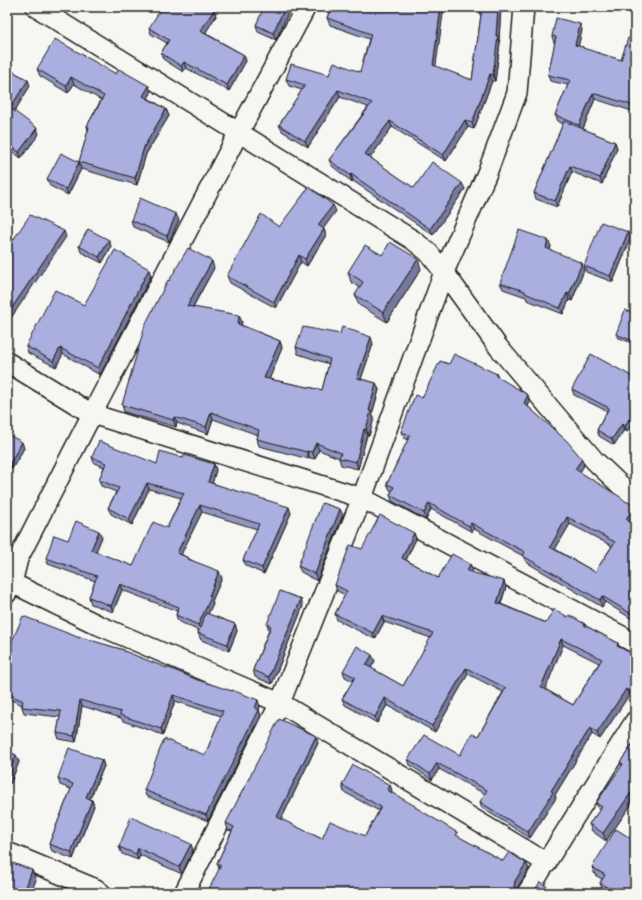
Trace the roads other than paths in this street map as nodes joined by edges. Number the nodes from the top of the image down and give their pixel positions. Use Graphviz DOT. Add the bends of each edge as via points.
graph roads {
  1 [pos="36,7"];
  2 [pos="306,7"];
  3 [pos="524,7"];
  4 [pos="239,132"];
  5 [pos="444,272"];
  6 [pos="7,362"];
  7 [pos="92,414"];
  8 [pos="362,498"];
  9 [pos="635,499"];
  10 [pos="10,584"];
  11 [pos="635,643"];
  12 [pos="280,703"];
  13 [pos="635,721"];
  14 [pos="7,852"];
  15 [pos="547,862"];
  16 [pos="101,893"];
  17 [pos="184,893"];
  18 [pos="527,893"];
  1 -- 4 [label="street"];
  2 -- 4 [label="street"];
  3 -- 5 [label="street" via="517,93 487,173"];
  4 -- 5 [label="street" via="413,240 428,252"];
  4 -- 7 [label="street"];
  5 -- 8 [label="street"];
  5 -- 9 [label="street" via="524,378 595,461"];
  6 -- 7 [label="street"];
  7 -- 8 [label="street"];
  7 -- 10 [label="street" via="18,559"];
  8 -- 11 [label="street"];
  8 -- 12 [label="street"];
  10 -- 12 [label="street" via="98,625"];
  12 -- 15 [label="street"];
  12 -- 17 [label="street"];
  13 -- 15 [label="street"];
  14 -- 16 [label="street"];
  15 -- 18 [label="street"];
}
